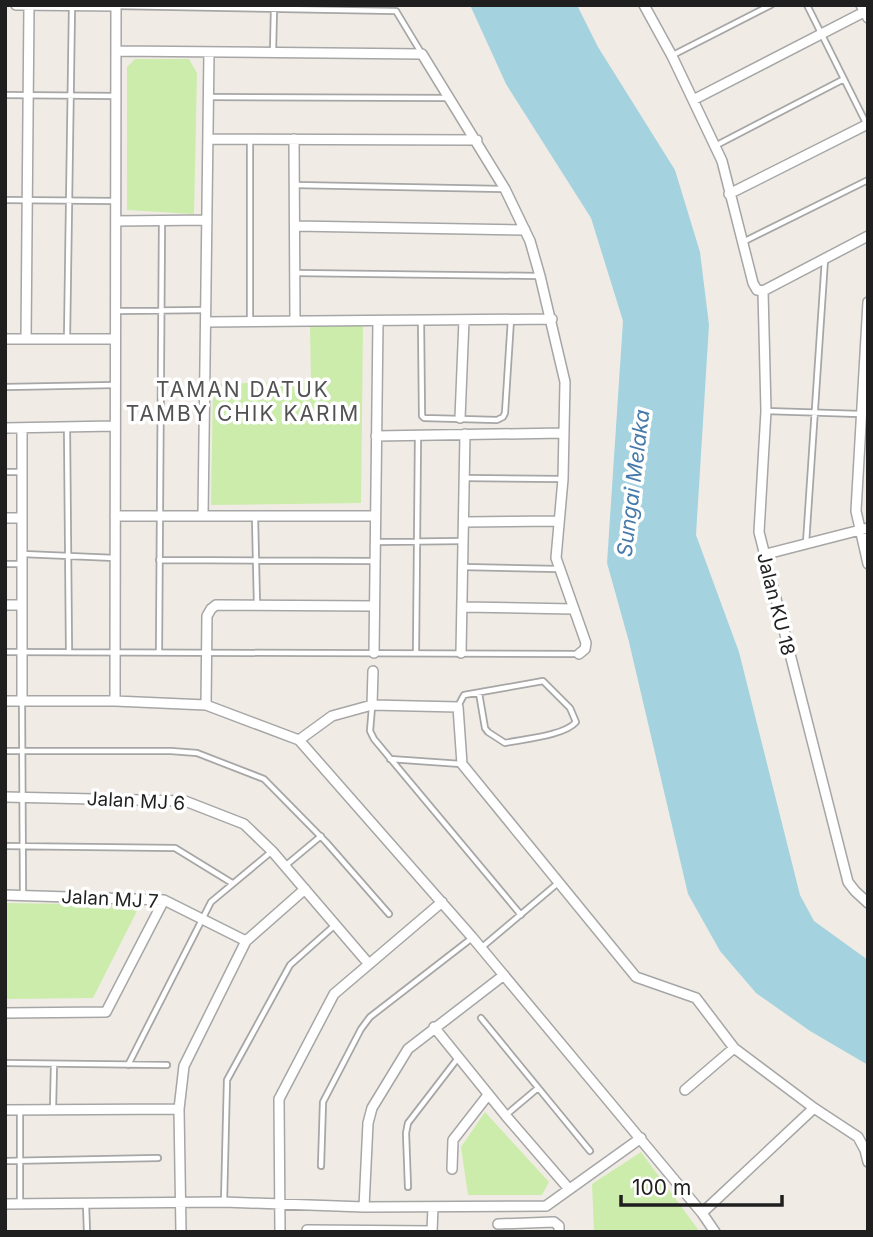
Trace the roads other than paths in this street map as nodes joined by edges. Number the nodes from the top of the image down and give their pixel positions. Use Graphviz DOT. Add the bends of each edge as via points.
graph roads {
  1 [pos="16,5"];
  2 [pos="29,5"];
  3 [pos="116,5"];
  4 [pos="771,5"];
  5 [pos="807,5"];
  6 [pos="72,6"];
  7 [pos="647,6"];
  8 [pos="274,8"];
  9 [pos="864,12"];
  10 [pos="821,34"];
  11 [pos="116,51"];
  12 [pos="209,52"];
  13 [pos="273,53"];
  14 [pos="422,54"];
  15 [pos="672,56"];
  16 [pos="844,79"];
  17 [pos="5,95"];
  18 [pos="28,95"];
  19 [pos="72,96"];
  20 [pos="116,96"];
  21 [pos="208,97"];
  22 [pos="450,98"];
  23 [pos="693,100"];
  24 [pos="868,125"];
  25 [pos="208,139"];
  26 [pos="250,139"];
  27 [pos="294,139"];
  28 [pos="477,140"];
  29 [pos="715,146"];
  30 [pos="868,180"];
  31 [pos="294,185"];
  32 [pos="505,190"];
  33 [pos="729,194"];
  34 [pos="5,200"];
  35 [pos="27,200"];
  36 [pos="69,200"];
  37 [pos="116,201"];
  38 [pos="162,220"];
  39 [pos="207,220"];
  40 [pos="116,221"];
  41 [pos="295,226"];
  42 [pos="525,230"];
  43 [pos="868,236"];
  44 [pos="743,242"];
  45 [pos="825,258"];
  46 [pos="295,273"];
  47 [pos="540,276"];
  48 [pos="763,291"];
  49 [pos="868,302"];
  50 [pos="161,310"];
  51 [pos="206,310"];
  52 [pos="116,311"];
  53 [pos="511,319"];
  54 [pos="552,319"];
  55 [pos="421,320"];
  56 [pos="464,320"];
  57 [pos="295,321"];
  58 [pos="378,321"];
  59 [pos="205,322"];
  60 [pos="250,322"];
  61 [pos="26,339"];
  62 [pos="68,339"];
  63 [pos="5,340"];
  64 [pos="115,340"];
  65 [pos="115,385"];
  66 [pos="5,387"];
  67 [pos="766,411"];
  68 [pos="813,413"];
  69 [pos="860,414"];
  70 [pos="460,418"];
  71 [pos="116,426"];
  72 [pos="67,427"];
  73 [pos="5,428"];
  74 [pos="23,428"];
  75 [pos="563,433"];
  76 [pos="465,434"];
  77 [pos="418,435"];
  78 [pos="376,436"];
  79 [pos="5,472"];
  80 [pos="22,472"];
  81 [pos="464,478"];
  82 [pos="563,479"];
  83 [pos="116,516"];
  84 [pos="159,516"];
  85 [pos="203,516"];
  86 [pos="255,516"];
  87 [pos="375,516"];
  88 [pos="5,517"];
  89 [pos="22,517"];
  90 [pos="558,521"];
  91 [pos="464,522"];
  92 [pos="864,529"];
  93 [pos="463,541"];
  94 [pos="375,542"];
  95 [pos="415,542"];
  96 [pos="806,543"];
  97 [pos="66,555"];
  98 [pos="763,555"];
  99 [pos="115,558"];
  100 [pos="22,559"];
  101 [pos="159,560"];
  102 [pos="256,561"];
  103 [pos="375,561"];
  104 [pos="5,564"];
  105 [pos="868,564"];
  106 [pos="462,567"];
  107 [pos="558,569"];
  108 [pos="5,605"];
  109 [pos="22,605"];
  110 [pos="257,605"];
  111 [pos="374,606"];
  112 [pos="462,607"];
  113 [pos="573,609"];
  114 [pos="22,651"];
  115 [pos="69,651"];
  116 [pos="115,651"];
  117 [pos="159,651"];
  118 [pos="207,651"];
  119 [pos="5,652"];
  120 [pos="374,653"];
  121 [pos="416,653"];
  122 [pos="461,653"];
  123 [pos="579,654"];
  124 [pos="373,671"];
  125 [pos="479,693"];
  126 [pos="5,701"];
  127 [pos="22,701"];
  128 [pos="115,701"];
  129 [pos="206,705"];
  130 [pos="372,705"];
  131 [pos="458,707"];
  132 [pos="299,740"];
  133 [pos="5,751"];
  134 [pos="23,751"];
  135 [pos="390,759"];
  136 [pos="462,764"];
  137 [pos="24,796"];
  138 [pos="5,797"];
  139 [pos="321,836"];
  140 [pos="5,845"];
  141 [pos="24,846"];
  142 [pos="272,851"];
  143 [pos="285,866"];
  144 [pos="558,883"];
  145 [pos="232,884"];
  146 [pos="305,889"];
  147 [pos="5,895"];
  148 [pos="23,896"];
  149 [pos="164,900"];
  150 [pos="442,902"];
  151 [pos="868,903"];
  152 [pos="389,915"];
  153 [pos="521,915"];
  154 [pos="202,919"];
  155 [pos="335,925"];
  156 [pos="472,937"];
  157 [pos="246,941"];
  158 [pos="481,948"];
  159 [pos="368,963"];
  160 [pos="504,975"];
  161 [pos="5,1013"];
  162 [pos="481,1018"];
  163 [pos="435,1027"];
  164 [pos="734,1048"];
  165 [pos="458,1058"];
  166 [pos="5,1063"];
  167 [pos="54,1064"];
  168 [pos="128,1065"];
  169 [pos="167,1065"];
  170 [pos="538,1088"];
  171 [pos="685,1090"];
  172 [pos="488,1095"];
  173 [pos="814,1108"];
  174 [pos="179,1109"];
  175 [pos="5,1110"];
  176 [pos="20,1110"];
  177 [pos="53,1110"];
  178 [pos="506,1116"];
  179 [pos="641,1138"];
  180 [pos="590,1151"];
  181 [pos="158,1158"];
  182 [pos="5,1161"];
  183 [pos="20,1161"];
  184 [pos="868,1162"];
  185 [pos="321,1166"];
  186 [pos="452,1169"];
  187 [pos="408,1187"];
  188 [pos="569,1189"];
  189 [pos="181,1202"];
  190 [pos="224,1202"];
  191 [pos="280,1202"];
  192 [pos="86,1204"];
  193 [pos="5,1205"];
  194 [pos="20,1205"];
  195 [pos="364,1206"];
  196 [pos="433,1207"];
  197 [pos="497,1208"];
  198 [pos="702,1213"];
  199 [pos="498,1228"];
  200 [pos="559,1229"];
  201 [pos="307,1230"];
  202 [pos="87,1232"];
  203 [pos="181,1232"];
  204 [pos="280,1232"];
  205 [pos="432,1232"];
  206 [pos="715,1232"];
  1 -- 2 [label="street"];
  2 -- 6 [label="street"];
  2 -- 18 [label="street"];
  3 -- 6 [label="street"];
  3 -- 8 [label="lane"];
  3 -- 11 [label="street"];
  4 -- 15 [label="lane"];
  5 -- 10 [label="lane"];
  6 -- 19 [label="lane"];
  7 -- 15 [label="street"];
  8 -- 13 [label="lane"];
  8 -- 14 [label="lane" via="396,10"];
  9 -- 10 [label="street"];
  10 -- 16 [label="lane"];
  10 -- 23 [label="street"];
  11 -- 12 [label="street"];
  11 -- 20 [label="street"];
  12 -- 13 [label="street"];
  12 -- 21 [label="street"];
  13 -- 14 [label="street"];
  14 -- 22 [label="street"];
  15 -- 23 [label="street"];
  16 -- 24 [label="lane"];
  16 -- 29 [label="lane"];
  17 -- 18 [label="lane"];
  18 -- 19 [label="lane"];
  18 -- 35 [label="street"];
  19 -- 20 [label="lane"];
  19 -- 36 [label="lane"];
  20 -- 37 [label="street"];
  21 -- 22 [label="lane"];
  21 -- 25 [label="street"];
  22 -- 28 [label="street"];
  23 -- 29 [label="street"];
  24 -- 33 [label="street"];
  25 -- 26 [label="street"];
  25 -- 39 [label="street"];
  26 -- 27 [label="street"];
  26 -- 60 [label="lane"];
  27 -- 28 [label="street"];
  27 -- 31 [label="street"];
  28 -- 32 [label="street"];
  29 -- 33 [label="street"];
  30 -- 44 [label="lane"];
  31 -- 32 [label="lane"];
  31 -- 41 [label="street"];
  32 -- 42 [label="street"];
  33 -- 44 [label="street"];
  34 -- 35 [label="lane"];
  35 -- 36 [label="lane"];
  35 -- 61 [label="street"];
  36 -- 37 [label="lane"];
  36 -- 62 [label="lane"];
  37 -- 40 [label="street"];
  38 -- 39 [label="street"];
  38 -- 40 [label="street"];
  38 -- 50 [label="lane"];
  39 -- 51 [label="street"];
  40 -- 52 [label="street"];
  41 -- 42 [label="street"];
  41 -- 46 [label="street"];
  42 -- 47 [label="street"];
  43 -- 45 [label="street"];
  44 -- 48 [label="street" via="753,282"];
  45 -- 48 [label="street"];
  45 -- 68 [label="lane"];
  46 -- 47 [label="lane"];
  46 -- 57 [label="street"];
  47 -- 54 [label="street"];
  48 -- 67 [label="street, Jalan KU 18"];
  49 -- 69 [label="street"];
  50 -- 51 [label="lane"];
  50 -- 52 [label="lane"];
  50 -- 84 [label="lane"];
  51 -- 59 [label="street"];
  52 -- 64 [label="street"];
  53 -- 54 [label="street"];
  53 -- 56 [label="street"];
  53 -- 70 [label="lane" via="503,418"];
  54 -- 75 [label="street" via="565,382"];
  55 -- 56 [label="street"];
  55 -- 58 [label="street"];
  55 -- 70 [label="lane" via="420,413 424,418"];
  56 -- 70 [label="street"];
  57 -- 58 [label="street"];
  57 -- 60 [label="street"];
  58 -- 78 [label="street"];
  59 -- 60 [label="street"];
  59 -- 85 [label="street"];
  61 -- 62 [label="street"];
  61 -- 63 [label="street"];
  62 -- 64 [label="street"];
  64 -- 65 [label="street"];
  65 -- 66 [label="lane"];
  65 -- 71 [label="street"];
  67 -- 68 [label="lane"];
  67 -- 98 [label="street, Jalan KU 18" via="758,533"];
  68 -- 69 [label="lane"];
  68 -- 96 [label="lane"];
  69 -- 92 [label="street" via="856,511"];
  71 -- 72 [label="street"];
  71 -- 83 [label="street"];
  72 -- 74 [label="street"];
  72 -- 97 [label="lane"];
  73 -- 74 [label="street"];
  74 -- 80 [label="street"];
  75 -- 76 [label="street"];
  75 -- 82 [label="street"];
  76 -- 77 [label="street"];
  76 -- 81 [label="street"];
  77 -- 78 [label="street"];
  77 -- 95 [label="lane"];
  78 -- 87 [label="street"];
  79 -- 80 [label="lane"];
  80 -- 89 [label="street"];
  81 -- 82 [label="lane"];
  81 -- 91 [label="street"];
  82 -- 90 [label="street"];
  83 -- 84 [label="street"];
  83 -- 99 [label="street"];
  84 -- 85 [label="street"];
  84 -- 101 [label="lane"];
  85 -- 86 [label="street"];
  86 -- 87 [label="street"];
  86 -- 102 [label="lane"];
  87 -- 94 [label="street"];
  88 -- 89 [label="street"];
  89 -- 100 [label="street"];
  90 -- 91 [label="street"];
  90 -- 107 [label="street"];
  91 -- 93 [label="street"];
  92 -- 96 [label="street"];
  92 -- 105 [label="street"];
  93 -- 95 [label="lane"];
  93 -- 106 [label="street"];
  94 -- 95 [label="lane"];
  94 -- 103 [label="street"];
  95 -- 121 [label="lane"];
  96 -- 98 [label="street"];
  97 -- 99 [label="lane"];
  97 -- 100 [label="lane"];
  97 -- 115 [label="lane"];
  98 -- 151 [label="street, Jalan KU 18" via="849,882"];
  99 -- 116 [label="street"];
  100 -- 104 [label="lane"];
  100 -- 109 [label="street"];
  101 -- 102 [label="lane"];
  101 -- 117 [label="lane"];
  102 -- 103 [label="lane"];
  102 -- 110 [label="lane"];
  103 -- 111 [label="street"];
  106 -- 107 [label="lane"];
  106 -- 112 [label="street"];
  107 -- 113 [label="street"];
  108 -- 109 [label="street"];
  109 -- 114 [label="street"];
  110 -- 111 [label="street"];
  110 -- 118 [label="street" via="211,608"];
  111 -- 120 [label="street"];
  112 -- 113 [label="street"];
  112 -- 122 [label="street"];
  113 -- 123 [label="street" via="586,643"];
  114 -- 115 [label="lane"];
  114 -- 119 [label="lane"];
  114 -- 127 [label="street"];
  115 -- 116 [label="lane"];
  116 -- 117 [label="lane"];
  116 -- 128 [label="street"];
  117 -- 118 [label="lane"];
  118 -- 120 [label="lane"];
  118 -- 129 [label="street"];
  120 -- 121 [label="lane"];
  121 -- 122 [label="lane"];
  122 -- 123 [label="lane"];
  124 -- 130 [label="street"];
  125 -- 125 [label="lane" via="542,681 570,708 576,722 561,731 505,743 485,728"];
  125 -- 131 [label="lane" via="464,695"];
  126 -- 127 [label="street"];
  127 -- 128 [label="street"];
  127 -- 134 [label="lane"];
  128 -- 129 [label="street"];
  129 -- 132 [label="street"];
  130 -- 131 [label="street"];
  130 -- 132 [label="street" via="332,716"];
  130 -- 135 [label="lane" via="370,731"];
  131 -- 136 [label="street"];
  132 -- 150 [label="street"];
  133 -- 134 [label="lane"];
  134 -- 137 [label="lane"];
  134 -- 139 [label="lane" via="198,753 264,779"];
  135 -- 136 [label="lane"];
  135 -- 153 [label="lane"];
  136 -- 144 [label="street"];
  137 -- 138 [label="street, Jalan MJ 6"];
  137 -- 141 [label="lane"];
  137 -- 142 [label="street, Jalan MJ 6" via="185,801 244,824"];
  139 -- 143 [label="lane"];
  139 -- 152 [label="lane"];
  140 -- 141 [label="lane"];
  141 -- 145 [label="lane" via="175,848"];
  141 -- 148 [label="lane"];
  142 -- 143 [label="street, Jalan MJ 6"];
  142 -- 145 [label="lane"];
  143 -- 146 [label="street, Jalan MJ 6"];
  144 -- 153 [label="lane"];
  144 -- 164 [label="street" via="636,977 696,998"];
  145 -- 154 [label="lane" via="211,902"];
  146 -- 155 [label="street, Jalan MJ 6"];
  146 -- 157 [label="street"];
  147 -- 148 [label="street, Jalan MJ 7"];
  148 -- 149 [label="street, Jalan MJ 7"];
  149 -- 154 [label="street, Jalan MJ 7"];
  149 -- 161 [label="street" via="106,1012"];
  150 -- 156 [label="street"];
  150 -- 159 [label="street"];
  153 -- 158 [label="lane"];
  154 -- 157 [label="street, Jalan MJ 7"];
  154 -- 168 [label="lane"];
  155 -- 159 [label="street, Jalan MJ 6"];
  155 -- 190 [label="lane" via="290,965 227,1080"];
  156 -- 158 [label="street"];
  156 -- 185 [label="lane" via="365,1023 323,1102"];
  157 -- 174 [label="street" via="184,1066"];
  158 -- 160 [label="street"];
  159 -- 191 [label="street" via="334,994 279,1100"];
  160 -- 163 [label="street"];
  160 -- 179 [label="street"];
  162 -- 170 [label="lane"];
  163 -- 165 [label="street"];
  163 -- 195 [label="street" via="408,1049 372,1108"];
  164 -- 171 [label="street"];
  164 -- 173 [label="street"];
  165 -- 172 [label="street"];
  165 -- 187 [label="lane" via="408,1123"];
  166 -- 167 [label="lane"];
  167 -- 168 [label="lane"];
  167 -- 177 [label="lane"];
  168 -- 169 [label="lane"];
  170 -- 178 [label="lane"];
  170 -- 180 [label="lane"];
  172 -- 178 [label="street"];
  172 -- 186 [label="street" via="453,1140"];
  173 -- 184 [label="street" via="858,1137"];
  173 -- 198 [label="street"];
  174 -- 177 [label="street"];
  174 -- 189 [label="street"];
  175 -- 176 [label="street"];
  176 -- 177 [label="street"];
  176 -- 183 [label="lane"];
  178 -- 188 [label="street"];
  179 -- 188 [label="street"];
  179 -- 198 [label="street"];
  181 -- 183 [label="lane"];
  182 -- 183 [label="lane"];
  183 -- 194 [label="lane"];
  188 -- 197 [label="street" via="546,1206"];
  189 -- 190 [label="street"];
  189 -- 192 [label="street"];
  189 -- 203 [label="street"];
  190 -- 191 [label="street"];
  191 -- 195 [label="street"];
  191 -- 204 [label="street"];
  192 -- 194 [label="street"];
  192 -- 202 [label="lane"];
  193 -- 194 [label="street"];
  195 -- 196 [label="street"];
  196 -- 197 [label="street"];
  196 -- 205 [label="street"];
  197 -- 199 [label="street"];
  198 -- 206 [label="street"];
  199 -- 200 [label="street" via="554,1222"];
  201 -- 205 [label="street"];
}
